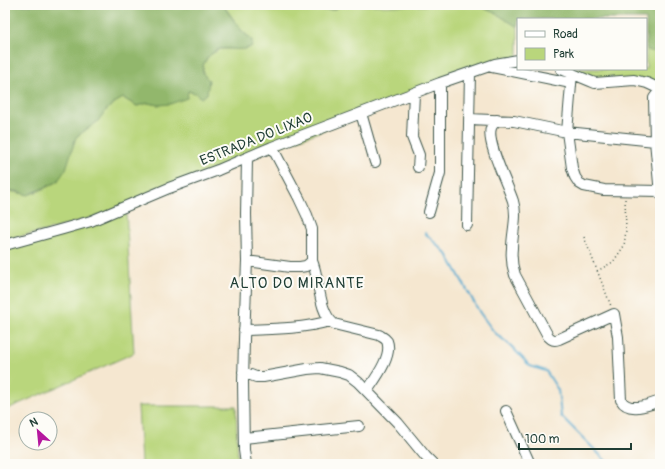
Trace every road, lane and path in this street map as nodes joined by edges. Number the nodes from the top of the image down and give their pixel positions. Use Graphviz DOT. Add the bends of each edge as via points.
graph roads {
  1 [pos="517,60"];
  2 [pos="488,66"];
  3 [pos="562,70"];
  4 [pos="470,73"];
  5 [pos="571,78"];
  6 [pos="440,83"];
  7 [pos="660,90"];
  8 [pos="414,93"];
  9 [pos="361,113"];
  10 [pos="470,119"];
  11 [pos="497,120"];
  12 [pos="567,132"];
  13 [pos="655,140"];
  14 [pos="272,147"];
  15 [pos="247,158"];
  16 [pos="376,162"];
  17 [pos="418,167"];
  18 [pos="624,191"];
  19 [pos="660,191"];
  20 [pos="660,194"];
  21 [pos="429,212"];
  22 [pos="467,225"];
  23 [pos="584,237"];
  24 [pos="5,245"];
  25 [pos="312,261"];
  26 [pos="247,262"];
  27 [pos="597,271"];
  28 [pos="614,314"];
  29 [pos="330,321"];
  30 [pos="244,330"];
  31 [pos="243,372"];
  32 [pos="367,391"];
  33 [pos="660,401"];
  34 [pos="506,411"];
  35 [pos="359,426"];
  36 [pos="244,438"];
  37 [pos="246,464"];
  38 [pos="433,464"];
  39 [pos="530,464"];
  1 -- 2 [label="street, ESTRADA DO LIXAO"];
  2 -- 4 [label="street, ESTRADA DO LIXAO"];
  2 -- 5 [label="street"];
  3 -- 5 [label="street"];
  4 -- 6 [label="street, ESTRADA DO LIXAO"];
  4 -- 10 [label="street"];
  5 -- 7 [label="street" via="596,83 634,80"];
  5 -- 12 [label="street"];
  6 -- 8 [label="street, ESTRADA DO LIXAO"];
  6 -- 21 [label="street" via="440,173"];
  7 -- 13 [label="street" via="654,98"];
  8 -- 9 [label="street, ESTRADA DO LIXAO"];
  8 -- 17 [label="street" via="412,137 419,155"];
  9 -- 14 [label="street, ESTRADA DO LIXAO"];
  9 -- 16 [label="street"];
  10 -- 11 [label="street"];
  10 -- 22 [label="street"];
  11 -- 12 [label="street"];
  11 -- 28 [label="street" via="493,124 490,136 515,208 513,268 548,336 552,340 559,339"];
  12 -- 13 [label="street"];
  12 -- 18 [label="street" via="572,168 579,183 591,188"];
  13 -- 19 [label="street"];
  14 -- 15 [label="street, ESTRADA DO LIXAO"];
  14 -- 25 [label="street" via="312,229"];
  15 -- 24 [label="street, ESTRADA DO LIXAO" via="91,221"];
  15 -- 26 [label="street"];
  18 -- 19 [label="street"];
  18 -- 27 [label="path" via="624,246 613,262"];
  19 -- 20 [label="street"];
  23 -- 27 [label="path"];
  25 -- 26 [label="street" via="300,268"];
  25 -- 29 [label="street" via="324,311"];
  26 -- 30 [label="street"];
  27 -- 28 [label="path"];
  28 -- 33 [label="street" via="618,337 621,400 630,407"];
  29 -- 30 [label="street" via="298,327"];
  29 -- 32 [label="street" via="379,335 387,341 388,351 384,363"];
  30 -- 31 [label="street"];
  31 -- 32 [label="street" via="263,377 320,368 349,375"];
  31 -- 36 [label="street"];
  32 -- 38 [label="street"];
  34 -- 39 [label="street"];
  35 -- 36 [label="street"];
  36 -- 37 [label="street"];
}
